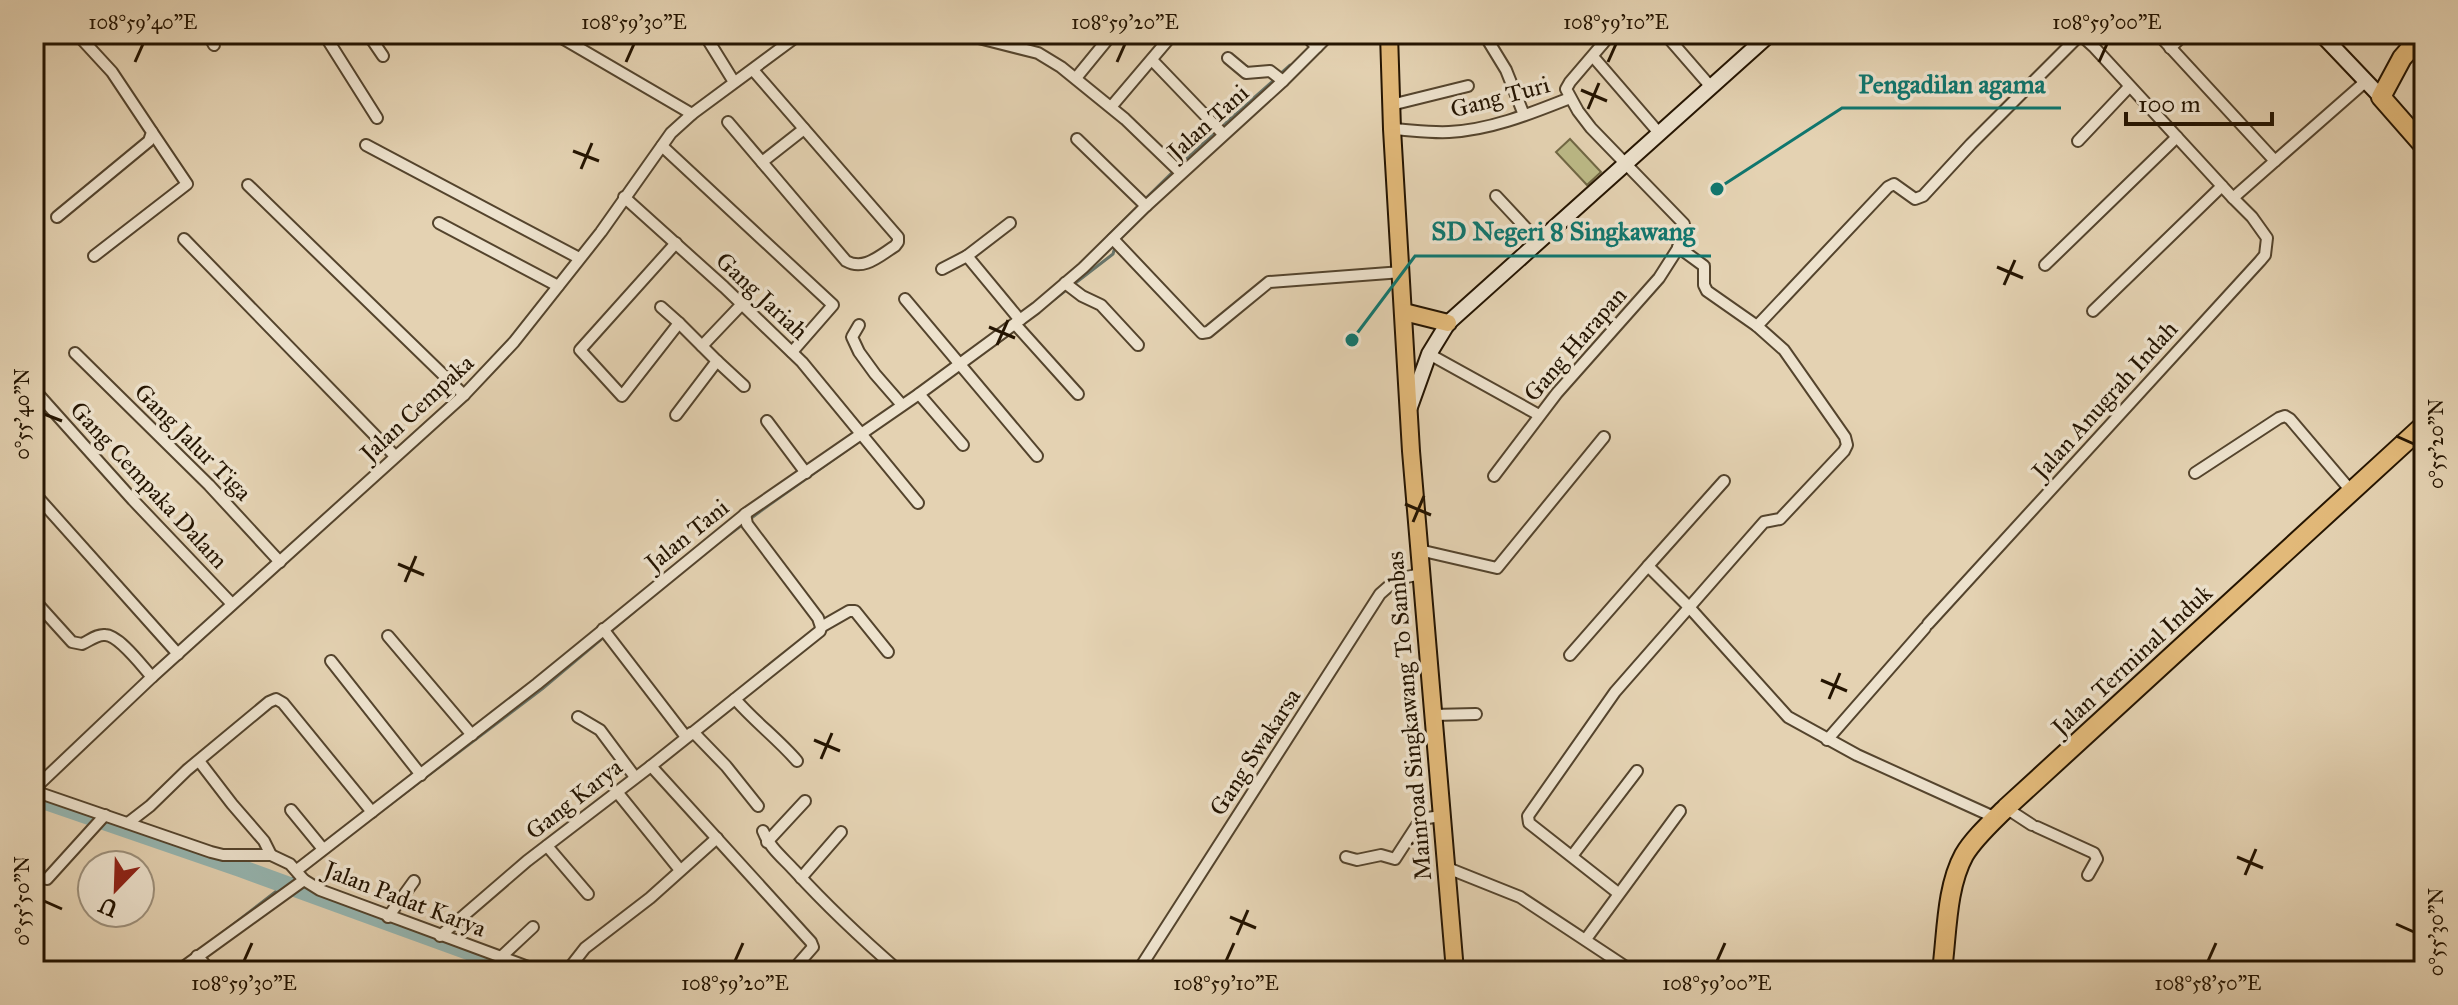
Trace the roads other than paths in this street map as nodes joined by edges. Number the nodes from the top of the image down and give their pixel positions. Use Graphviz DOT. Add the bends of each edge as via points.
graph roads {
  1 [pos="77,34"];
  2 [pos="208,34"];
  3 [pos="324,34"];
  4 [pos="368,34"];
  5 [pos="555,34"];
  6 [pos="800,34"];
  7 [pos="963,34"];
  8 [pos="1112,34"];
  9 [pos="1173,34"];
  10 [pos="1304,34"];
  11 [pos="1330,34"];
  12 [pos="1389,34"];
  13 [pos="1484,34"];
  14 [pos="1593,34"];
  15 [pos="1611,34"];
  16 [pos="1665,34"];
  17 [pos="1770,34"];
  18 [pos="2158,34"];
  19 [pos="2185,34"];
  20 [pos="2321,34"];
  21 [pos="2423,34"];
  22 [pos="708,40"];
  23 [pos="1602,44"];
  24 [pos="214,45"];
  25 [pos="1317,47"];
  26 [pos="2170,48"];
  27 [pos="383,56"];
  28 [pos="1228,58"];
  29 [pos="1152,60"];
  30 [pos="1596,60"];
  31 [pos="753,70"];
  32 [pos="1279,77"];
  33 [pos="1076,78"];
  34 [pos="734,82"];
  35 [pos="2365,82"];
  36 [pos="1468,86"];
  37 [pos="1711,87"];
  38 [pos="2129,87"];
  39 [pos="2381,97"];
  40 [pos="1570,98"];
  41 [pos="1391,105"];
  42 [pos="1111,107"];
  43 [pos="692,114"];
  44 [pos="1524,115"];
  45 [pos="377,118"];
  46 [pos="728,122"];
  47 [pos="804,129"];
  48 [pos="1392,129"];
  49 [pos="1219,130"];
  50 [pos="152,132"];
  51 [pos="1659,133"];
  52 [pos="2177,137"];
  53 [pos="1077,139"];
  54 [pos="2078,141"];
  55 [pos="366,145"];
  56 [pos="662,146"];
  57 [pos="2424,146"];
  58 [pos="2275,161"];
  59 [pos="762,162"];
  60 [pos="1626,164"];
  61 [pos="1177,168"];
  62 [pos="248,185"];
  63 [pos="2222,186"];
  64 [pos="1496,196"];
  65 [pos="624,197"];
  66 [pos="2233,198"];
  67 [pos="1146,206"];
  68 [pos="57,217"];
  69 [pos="439,223"];
  70 [pos="1010,223"];
  71 [pos="184,239"];
  72 [pos="1114,242"];
  73 [pos="1539,242"];
  74 [pos="676,243"];
  75 [pos="1678,247"];
  76 [pos="94,256"];
  77 [pos="967,256"];
  78 [pos="579,258"];
  79 [pos="2045,265"];
  80 [pos="942,269"];
  81 [pos="1402,272"];
  82 [pos="1065,283"];
  83 [pos="558,286"];
  84 [pos="905,299"];
  85 [pos="742,304"];
  86 [pos="661,307"];
  87 [pos="2093,311"];
  88 [pos="1404,312"];
  89 [pos="1017,322"];
  90 [pos="679,323"];
  91 [pos="1448,323"];
  92 [pos="859,325"];
  93 [pos="1757,326"];
  94 [pos="1138,345"];
  95 [pos="702,346"];
  96 [pos="792,352"];
  97 [pos="75,353"];
  98 [pos="1429,354"];
  99 [pos="717,361"];
  100 [pos="962,369"];
  101 [pos="744,386"];
  102 [pos="38,394"];
  103 [pos="1078,394"];
  104 [pos="464,395"];
  105 [pos="921,397"];
  106 [pos="902,405"];
  107 [pos="1409,411"];
  108 [pos="676,415"];
  109 [pos="1539,415"];
  110 [pos="767,421"];
  111 [pos="2424,425"];
  112 [pos="865,436"];
  113 [pos="1604,437"];
  114 [pos="963,445"];
  115 [pos="395,456"];
  116 [pos="1037,456"];
  117 [pos="806,473"];
  118 [pos="2195,473"];
  119 [pos="1494,476"];
  120 [pos="1724,481"];
  121 [pos="2352,492"];
  122 [pos="34,493"];
  123 [pos="918,503"];
  124 [pos="746,519"];
  125 [pos="1419,550"];
  126 [pos="280,562"];
  127 [pos="1648,566"];
  128 [pos="1414,575"];
  129 [pos="34,600"];
  130 [pos="232,604"];
  131 [pos="1689,607"];
  132 [pos="821,627"];
  133 [pos="607,634"];
  134 [pos="388,636"];
  135 [pos="888,652"];
  136 [pos="178,654"];
  137 [pos="1570,655"];
  138 [pos="331,661"];
  139 [pos="152,677"];
  140 [pos="735,699"];
  141 [pos="1476,714"];
  142 [pos="1433,715"];
  143 [pos="578,717"];
  144 [pos="472,735"];
  145 [pos="689,735"];
  146 [pos="1827,740"];
  147 [pos="199,761"];
  148 [pos="797,761"];
  149 [pos="651,766"];
  150 [pos="1637,771"];
  151 [pos="421,775"];
  152 [pos="635,777"];
  153 [pos="34,790"];
  154 [pos="617,792"];
  155 [pos="805,801"];
  156 [pos="758,806"];
  157 [pos="291,810"];
  158 [pos="1680,811"];
  159 [pos="372,812"];
  160 [pos="2001,813"];
  161 [pos="105,815"];
  162 [pos="1438,817"];
  163 [pos="128,823"];
  164 [pos="841,832"];
  165 [pos="717,838"];
  166 [pos="547,846"];
  167 [pos="323,849"];
  168 [pos="271,855"];
  169 [pos="1572,856"];
  170 [pos="1346,857"];
  171 [pos="1445,867"];
  172 [pos="680,870"];
  173 [pos="2088,875"];
  174 [pos="300,876"];
  175 [pos="801,878"];
  176 [pos="47,879"];
  177 [pos="414,881"];
  178 [pos="1618,893"];
  179 [pos="588,894"];
  180 [pos="388,917"];
  181 [pos="533,927"];
  182 [pos="440,936"];
  183 [pos="1586,939"];
  184 [pos="197,956"];
  185 [pos="500,958"];
  186 [pos="178,971"];
  187 [pos="211,971"];
  188 [pos="539,971"];
  189 [pos="567,971"];
  190 [pos="792,971"];
  191 [pos="899,971"];
  192 [pos="1138,971"];
  193 [pos="1455,971"];
  194 [pos="1632,971"];
  195 [pos="1942,971"];
  1 -- 50 [label="street" via="112,72"];
  2 -- 24 [label="street"];
  3 -- 45 [label="street"];
  4 -- 27 [label="street"];
  5 -- 43 [label="street"];
  6 -- 31 [label="street, Jalan Cempaka"];
  7 -- 33 [label="street" via="1038,53"];
  8 -- 33 [label="street"];
  9 -- 29 [label="street"];
  10 -- 25 [label="street"];
  11 -- 25 [label="street, Jalan Tani"];
  12 -- 41 [label="main road"];
  13 -- 44 [label="street"];
  14 -- 23 [label="street"];
  15 -- 23 [label="street, Gang Turi"];
  16 -- 37 [label="street"];
  17 -- 37 [label="street, Mainroad Singkawang To Sambas"];
  18 -- 26 [label="street"];
  19 -- 26 [label="street"];
  20 -- 35 [label="street"];
  21 -- 39 [label="highway" via="2402,58"];
  22 -- 34 [label="street"];
  23 -- 40 [label="street, Gang Turi" via="1570,82"];
  25 -- 32 [label="street, Jalan Tani"];
  26 -- 58 [label="street"];
  28 -- 32 [label="street" via="1246,73 1264,70"];
  29 -- 42 [label="street"];
  29 -- 49 [label="street"];
  30 -- 51 [label="street"];
  31 -- 34 [label="street, Jalan Cempaka"];
  31 -- 47 [label="street"];
  32 -- 49 [label="street, Jalan Tani"];
  33 -- 42 [label="street"];
  34 -- 43 [label="street, Jalan Cempaka"];
  35 -- 39 [label="street"];
  35 -- 58 [label="street"];
  36 -- 41 [label="street"];
  37 -- 51 [label="street, Mainroad Singkawang To Sambas"];
  38 -- 52 [label="street, Jalan Anugrah Indah"];
  38 -- 54 [label="street"];
  38 -- 93 [label="street, Jalan Anugrah Indah" via="2086,39 2074,40 1923,196 1915,199 1894,184 1888,187"];
  39 -- 57 [label="highway"];
  40 -- 44 [label="street, Gang Turi"];
  40 -- 60 [label="street"];
  41 -- 48 [label="main road"];
  42 -- 61 [label="street"];
  43 -- 56 [label="street, Jalan Cempaka"];
  44 -- 48 [label="street, Gang Turi" via="1448,132"];
  46 -- 59 [label="street"];
  47 -- 59 [label="street"];
  47 -- 59 [label="street" via="898,237 895,246 862,266 846,261"];
  48 -- 81 [label="main road"];
  49 -- 61 [label="street, Jalan Tani"];
  50 -- 68 [label="street" via="149,141"];
  50 -- 76 [label="street" via="187,184"];
  51 -- 60 [label="street, Mainroad Singkawang To Sambas"];
  52 -- 63 [label="street, Jalan Anugrah Indah"];
  52 -- 79 [label="street"];
  53 -- 67 [label="street"];
  55 -- 78 [label="street"];
  56 -- 65 [label="street, Jalan Cempaka"];
  56 -- 96 [label="street" via="833,305"];
  58 -- 66 [label="street"];
  60 -- 73 [label="street, Mainroad Singkawang To Sambas"];
  60 -- 75 [label="street" via="1684,224"];
  61 -- 67 [label="street, Jalan Tani"];
  62 -- 104 [label="street"];
  63 -- 66 [label="street, Jalan Anugrah Indah"];
  63 -- 87 [label="street"];
  64 -- 73 [label="street"];
  65 -- 74 [label="street, Gang Jariah"];
  65 -- 78 [label="street, Jalan Cempaka"];
  66 -- 146 [label="street, Jalan Anugrah Indah" via="2267,238 2265,255"];
  67 -- 72 [label="street, Jalan Tani"];
  69 -- 83 [label="street"];
  70 -- 77 [label="street"];
  71 -- 115 [label="street"];
  72 -- 81 [label="street" via="1202,333 1269,282"];
  72 -- 82 [label="street, Jalan Tani"];
  73 -- 91 [label="street, Mainroad Singkawang To Sambas"];
  74 -- 85 [label="street, Gang Jariah"];
  74 -- 90 [label="street" via="580,350 622,396"];
  75 -- 93 [label="street" via="1704,266 1707,291"];
  75 -- 109 [label="street, Gang Harapan" via="1659,278"];
  77 -- 80 [label="street"];
  77 -- 89 [label="street"];
  78 -- 83 [label="street, Jalan Cempaka"];
  81 -- 88 [label="main road"];
  82 -- 89 [label="street, Jalan Tani"];
  82 -- 94 [label="street" via="1101,305"];
  83 -- 104 [label="street, Jalan Cempaka" via="498,362"];
  84 -- 100 [label="street"];
  85 -- 95 [label="street"];
  85 -- 96 [label="street, Gang Jariah"];
  86 -- 90 [label="street"];
  88 -- 91 [label="main road"];
  88 -- 107 [label="main road"];
  89 -- 100 [label="street, Jalan Tani"];
  89 -- 103 [label="street"];
  90 -- 95 [label="street"];
  91 -- 98 [label="street, Mainroad Singkawang To Sambas"];
  92 -- 106 [label="street" via="852,337 859,352"];
  93 -- 131 [label="street" via="1784,350 1847,445 1780,519 1764,522"];
  95 -- 99 [label="street"];
  96 -- 112 [label="street, Gang Jariah"];
  97 -- 126 [label="street, Gang Jalur Tiga"];
  98 -- 107 [label="street, Mainroad Singkawang To Sambas"];
  98 -- 109 [label="street"];
  99 -- 101 [label="street"];
  99 -- 108 [label="street"];
  100 -- 105 [label="street, Jalan Tani"];
  100 -- 116 [label="street"];
  102 -- 130 [label="street, Gang Cempaka Dalam"];
  104 -- 115 [label="street, Jalan Cempaka"];
  105 -- 106 [label="street, Jalan Tani"];
  105 -- 114 [label="street"];
  106 -- 112 [label="street, Jalan Tani"];
  107 -- 125 [label="main road, Mainroad Singkawang To Sambas"];
  109 -- 119 [label="street, Gang Harapan"];
  110 -- 117 [label="street"];
  111 -- 121 [label="highway, Jalan Terminal Induk"];
  112 -- 117 [label="street, Jalan Tani"];
  112 -- 123 [label="street, Gang Jariah"];
  113 -- 125 [label="street" via="1497,568"];
  115 -- 126 [label="street, Jalan Cempaka"];
  117 -- 124 [label="street, Jalan Tani"];
  118 -- 121 [label="street" via="2285,416"];
  120 -- 127 [label="street"];
  121 -- 160 [label="highway, Jalan Terminal Induk"];
  122 -- 136 [label="street"];
  124 -- 132 [label="street"];
  124 -- 133 [label="street, Jalan Tani"];
  125 -- 128 [label="main road, Mainroad Singkawang To Sambas"];
  126 -- 130 [label="street, Jalan Cempaka"];
  127 -- 131 [label="street"];
  127 -- 137 [label="street"];
  128 -- 142 [label="main road, Mainroad Singkawang To Sambas"];
  128 -- 192 [label="street, Gang Swakarsa" via="1392,582 1380,594"];
  129 -- 139 [label="street" via="72,642 109,635"];
  130 -- 136 [label="street, Jalan Cempaka"];
  131 -- 146 [label="street" via="1788,717"];
  131 -- 169 [label="street" via="1615,692 1528,816 1529,823"];
  132 -- 135 [label="street, Gang Karya" via="855,611"];
  132 -- 140 [label="street, Gang Karya"];
  133 -- 144 [label="street, Jalan Tani"];
  133 -- 145 [label="street"];
  134 -- 144 [label="street"];
  136 -- 139 [label="street, Jalan Cempaka"];
  138 -- 151 [label="street"];
  139 -- 153 [label="street, Jalan Cempaka"];
  140 -- 145 [label="street, Gang Karya"];
  140 -- 148 [label="street"];
  141 -- 142 [label="street"];
  142 -- 162 [label="main road, Mainroad Singkawang To Sambas"];
  143 -- 152 [label="street" via="600,730"];
  144 -- 151 [label="street, Jalan Tani"];
  145 -- 149 [label="street, Gang Karya"];
  145 -- 156 [label="street" via="696,735"];
  146 -- 160 [label="street"];
  147 -- 159 [label="street" via="276,699"];
  147 -- 163 [label="street"];
  147 -- 168 [label="street"];
  149 -- 152 [label="street, Gang Karya"];
  149 -- 165 [label="street"];
  150 -- 169 [label="street"];
  151 -- 159 [label="street, Jalan Tani"];
  152 -- 154 [label="street, Gang Karya"];
  153 -- 161 [label="street, Jalan Padat Karya"];
  154 -- 166 [label="street, Gang Karya"];
  154 -- 172 [label="street"];
  155 -- 175 [label="street" via="765,837"];
  157 -- 167 [label="street"];
  158 -- 178 [label="street"];
  159 -- 167 [label="street, Jalan Tani"];
  160 -- 173 [label="street" via="2097,856"];
  160 -- 195 [label="highway, Jalan Terminal Induk" via="1959,866"];
  161 -- 163 [label="street, Jalan Padat Karya"];
  161 -- 176 [label="street"];
  162 -- 170 [label="street" via="1423,818 1395,859"];
  162 -- 171 [label="main road, Mainroad Singkawang To Sambas"];
  163 -- 168 [label="street, Jalan Padat Karya" via="223,855"];
  164 -- 175 [label="street"];
  165 -- 172 [label="street"];
  165 -- 190 [label="street" via="813,945"];
  166 -- 179 [label="street"];
  166 -- 182 [label="street, Gang Karya"];
  167 -- 174 [label="street, Jalan Tani"];
  168 -- 174 [label="street, Jalan Padat Karya"];
  169 -- 178 [label="street"];
  171 -- 183 [label="street" via="1520,897"];
  171 -- 193 [label="main road, Mainroad Singkawang To Sambas"];
  172 -- 189 [label="street" via="585,948"];
  174 -- 180 [label="street, Jalan Padat Karya" via="320,890"];
  174 -- 184 [label="street, Jalan Tani" via="287,892"];
  175 -- 191 [label="street"];
  177 -- 180 [label="street"];
  178 -- 183 [label="street"];
  180 -- 182 [label="street, Jalan Padat Karya"];
  181 -- 185 [label="street"];
  182 -- 185 [label="street, Jalan Padat Karya"];
  183 -- 194 [label="street"];
  184 -- 186 [label="street, Jalan Tani"];
  184 -- 187 [label="street"];
  185 -- 188 [label="street, Jalan Padat Karya"];
}
